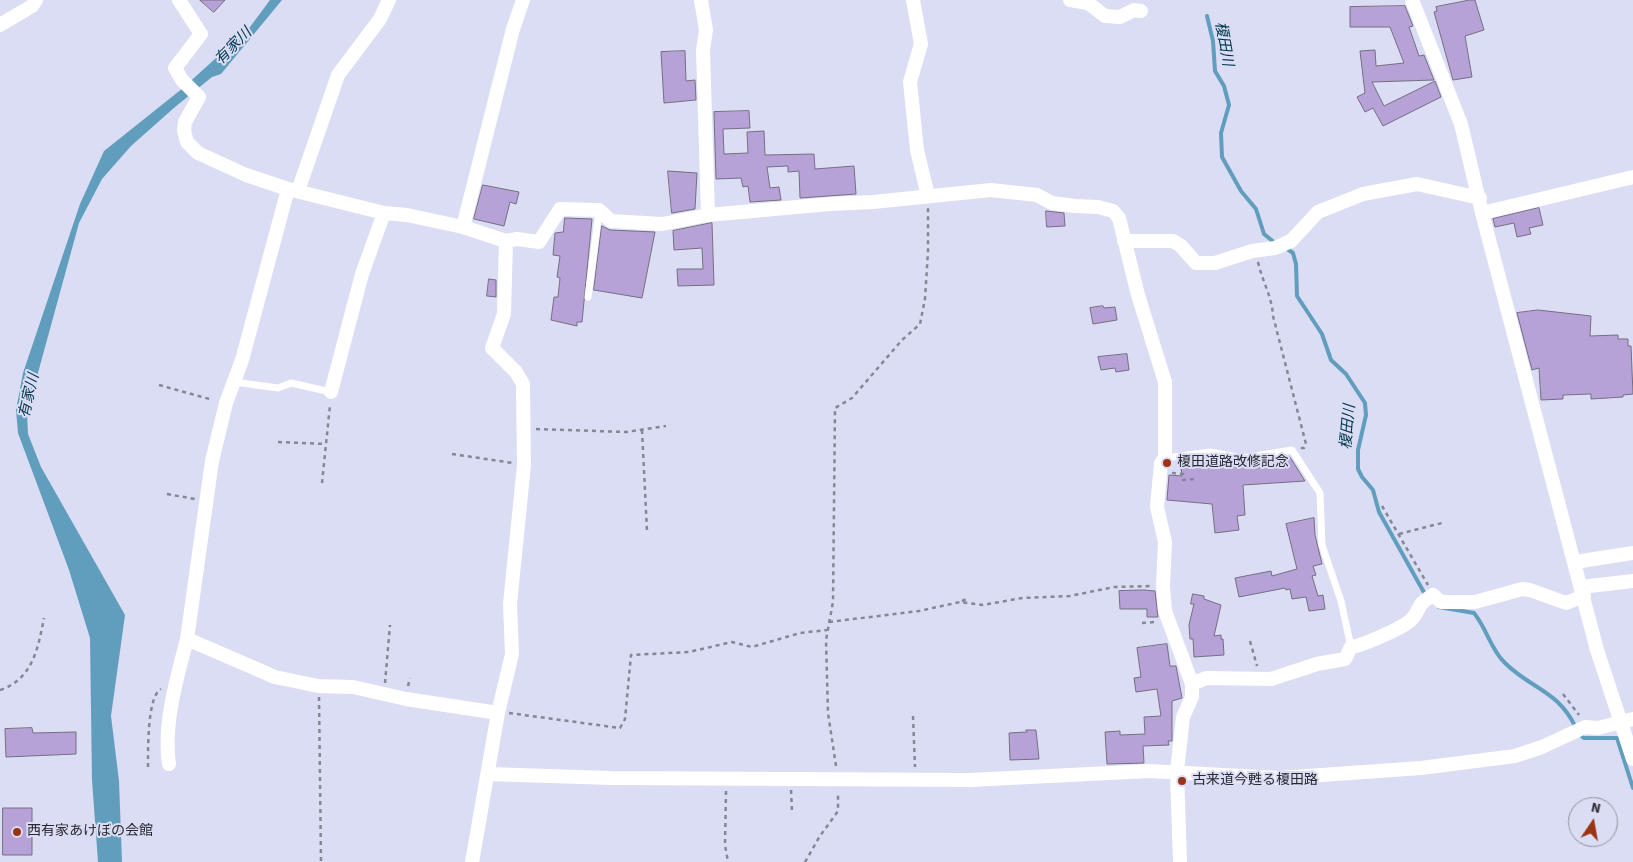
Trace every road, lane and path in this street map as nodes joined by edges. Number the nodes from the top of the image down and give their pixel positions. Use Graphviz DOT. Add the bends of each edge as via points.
graph roads {
  1 [pos="36,0"];
  2 [pos="179,0"];
  3 [pos="389,0"];
  4 [pos="523,0"];
  5 [pos="701,0"];
  6 [pos="912,0"];
  7 [pos="1070,0"];
  8 [pos="1412,0"];
  9 [pos="1141,11"];
  10 [pos="0,26"];
  11 [pos="1633,177"];
  12 [pos="293,190"];
  13 [pos="928,196"];
  14 [pos="1480,198"];
  15 [pos="599,210"];
  16 [pos="384,213"];
  17 [pos="1482,213"];
  18 [pos="708,215"];
  19 [pos="463,227"];
  20 [pos="506,241"];
  21 [pos="1124,241"];
  22 [pos="1256,250"];
  23 [pos="588,297"];
  24 [pos="234,382"];
  25 [pos="159,385"];
  26 [pos="331,392"];
  27 [pos="226,403"];
  28 [pos="666,426"];
  29 [pos="525,428"];
  30 [pos="642,430"];
  31 [pos="278,442"];
  32 [pos="326,444"];
  33 [pos="1292,450"];
  34 [pos="452,454"];
  35 [pos="1165,458"];
  36 [pos="524,465"];
  37 [pos="1160,472"];
  38 [pos="1194,479"];
  39 [pos="322,483"];
  40 [pos="167,494"];
  41 [pos="205,500"];
  42 [pos="1382,506"];
  43 [pos="1442,523"];
  44 [pos="647,531"];
  45 [pos="1398,534"];
  46 [pos="1633,553"];
  47 [pos="1575,562"];
  48 [pos="1633,581"];
  49 [pos="1163,586"];
  50 [pos="1583,592"];
  51 [pos="1429,597"];
  52 [pos="969,598"];
  53 [pos="960,602"];
  54 [pos="44,618"];
  55 [pos="829,622"];
  56 [pos="390,625"];
  57 [pos="827,630"];
  58 [pos="186,639"];
  59 [pos="1250,641"];
  60 [pos="1350,647"];
  61 [pos="1259,678"];
  62 [pos="1192,684"];
  63 [pos="318,686"];
  64 [pos="175,689"];
  65 [pos="0,690"];
  66 [pos="384,692"];
  67 [pos="1563,694"];
  68 [pos="498,713"];
  69 [pos="913,716"];
  70 [pos="1627,721"];
  71 [pos="1580,729"];
  72 [pos="1633,759"];
  73 [pos="169,764"];
  74 [pos="148,766"];
  75 [pos="1177,771"];
  76 [pos="488,774"];
  77 [pos="726,778"];
  78 [pos="790,778"];
  79 [pos="838,778"];
  80 [pos="916,779"];
  81 [pos="792,811"];
  82 [pos="321,862"];
  83 [pos="472,862"];
  84 [pos="728,862"];
  85 [pos="805,862"];
  86 [pos="1180,862"];
  1 -- 10 [label="street" via="32,6"];
  2 -- 12 [label="street" via="201,34 175,68 199,97 185,122 187,142 198,153 246,175"];
  3 -- 12 [label="street" via="380,19 338,75"];
  4 -- 19 [label="street"];
  5 -- 18 [label="street" via="706,30 703,50"];
  6 -- 13 [label="street" via="920,44 910,82 917,150"];
  7 -- 9 [label="street" via="1088,3 1105,16 1120,17 1134,10"];
  8 -- 14 [label="street" via="1461,124"];
  11 -- 17 [label="street"];
  12 -- 16 [label="street"];
  12 -- 24 [label="street"];
  13 -- 18 [label="street"];
  13 -- 21 [label="street" via="991,190 1037,195 1052,202 1113,210 1119,218"];
  13 -- 55 [label="path" via="925,299 920,324 852,398 835,408 833,602"];
  14 -- 17 [label="street"];
  14 -- 22 [label="street" via="1417,184 1363,194 1318,212 1291,241"];
  15 -- 18 [label="street" via="611,221 662,224"];
  15 -- 20 [label="street" via="560,209 539,242"];
  15 -- 23 [label="lane"];
  16 -- 19 [label="street"];
  16 -- 26 [label="street" via="362,274"];
  17 -- 47 [label="street"];
  19 -- 20 [label="street"];
  20 -- 29 [label="street" via="504,314 492,348 516,372 523,384"];
  21 -- 22 [label="street" via="1173,242 1196,263 1215,263"];
  21 -- 35 [label="street" via="1165,382"];
  22 -- 33 [label="path" via="1271,297 1306,444 1304,448"];
  24 -- 26 [label="lane" via="278,388 291,382"];
  24 -- 27 [label="street"];
  25 -- 27 [label="path"];
  26 -- 32 [label="path"];
  27 -- 41 [label="street"];
  28 -- 30 [label="path"];
  29 -- 30 [label="path" via="585,432"];
  29 -- 36 [label="street"];
  30 -- 44 [label="path"];
  31 -- 32 [label="path"];
  32 -- 39 [label="path"];
  33 -- 35 [label="lane" via="1243,458 1210,452"];
  33 -- 60 [label="lane" via="1320,493 1322,545 1341,601"];
  34 -- 36 [label="path"];
  35 -- 37 [label="street"];
  36 -- 68 [label="street" via="510,604 512,654"];
  37 -- 38 [label="path" via="1183,474 1183,480"];
  37 -- 49 [label="street" via="1156,506 1165,542"];
  40 -- 41 [label="path"];
  41 -- 58 [label="street"];
  42 -- 45 [label="path"];
  43 -- 45 [label="path"];
  45 -- 51 [label="path"];
  46 -- 47 [label="street"];
  47 -- 50 [label="street"];
  48 -- 50 [label="street"];
  49 -- 53 [label="path" via="1114,587 1070,596 1022,598 991,604"];
  49 -- 62 [label="street" via="1165,611"];
  50 -- 51 [label="street" via="1566,604 1522,589 1475,602 1441,602"];
  50 -- 70 [label="street" via="1607,686"];
  51 -- 60 [label="street" via="1420,603 1410,621 1361,646"];
  52 -- 53 [label="path"];
  53 -- 55 [label="path" via="919,611"];
  54 -- 65 [label="path" via="34,660 20,679"];
  55 -- 57 [label="path"];
  56 -- 66 [label="path"];
  57 -- 68 [label="path" via="800,633 752,647 732,642 689,652 631,656 625,719 620,728"];
  57 -- 79 [label="path" via="828,713"];
  58 -- 63 [label="street" via="261,672"];
  58 -- 64 [label="street"];
  59 -- 61 [label="path"];
  60 -- 61 [label="street" via="1345,659 1339,662 1317,664 1271,679"];
  61 -- 62 [label="street" via="1206,678"];
  62 -- 75 [label="street" via="1192,697 1183,717"];
  63 -- 66 [label="street"];
  63 -- 82 [label="path"];
  64 -- 73 [label="street" via="168,742"];
  64 -- 74 [label="path" via="160,689 156,694 147,733"];
  66 -- 68 [label="street" via="406,699"];
  67 -- 71 [label="path" via="1580,716"];
  68 -- 76 [label="street"];
  69 -- 80 [label="path"];
  70 -- 71 [label="street"];
  70 -- 72 [label="street"];
  71 -- 75 [label="street" via="1515,756 1458,764 1279,778"];
  75 -- 80 [label="street" via="970,780"];
  75 -- 86 [label="street"];
  76 -- 77 [label="street"];
  76 -- 83 [label="street"];
  77 -- 78 [label="street"];
  77 -- 84 [label="path"];
  78 -- 79 [label="street"];
  78 -- 81 [label="path"];
  79 -- 80 [label="street"];
  79 -- 85 [label="path" via="838,811"];
}
